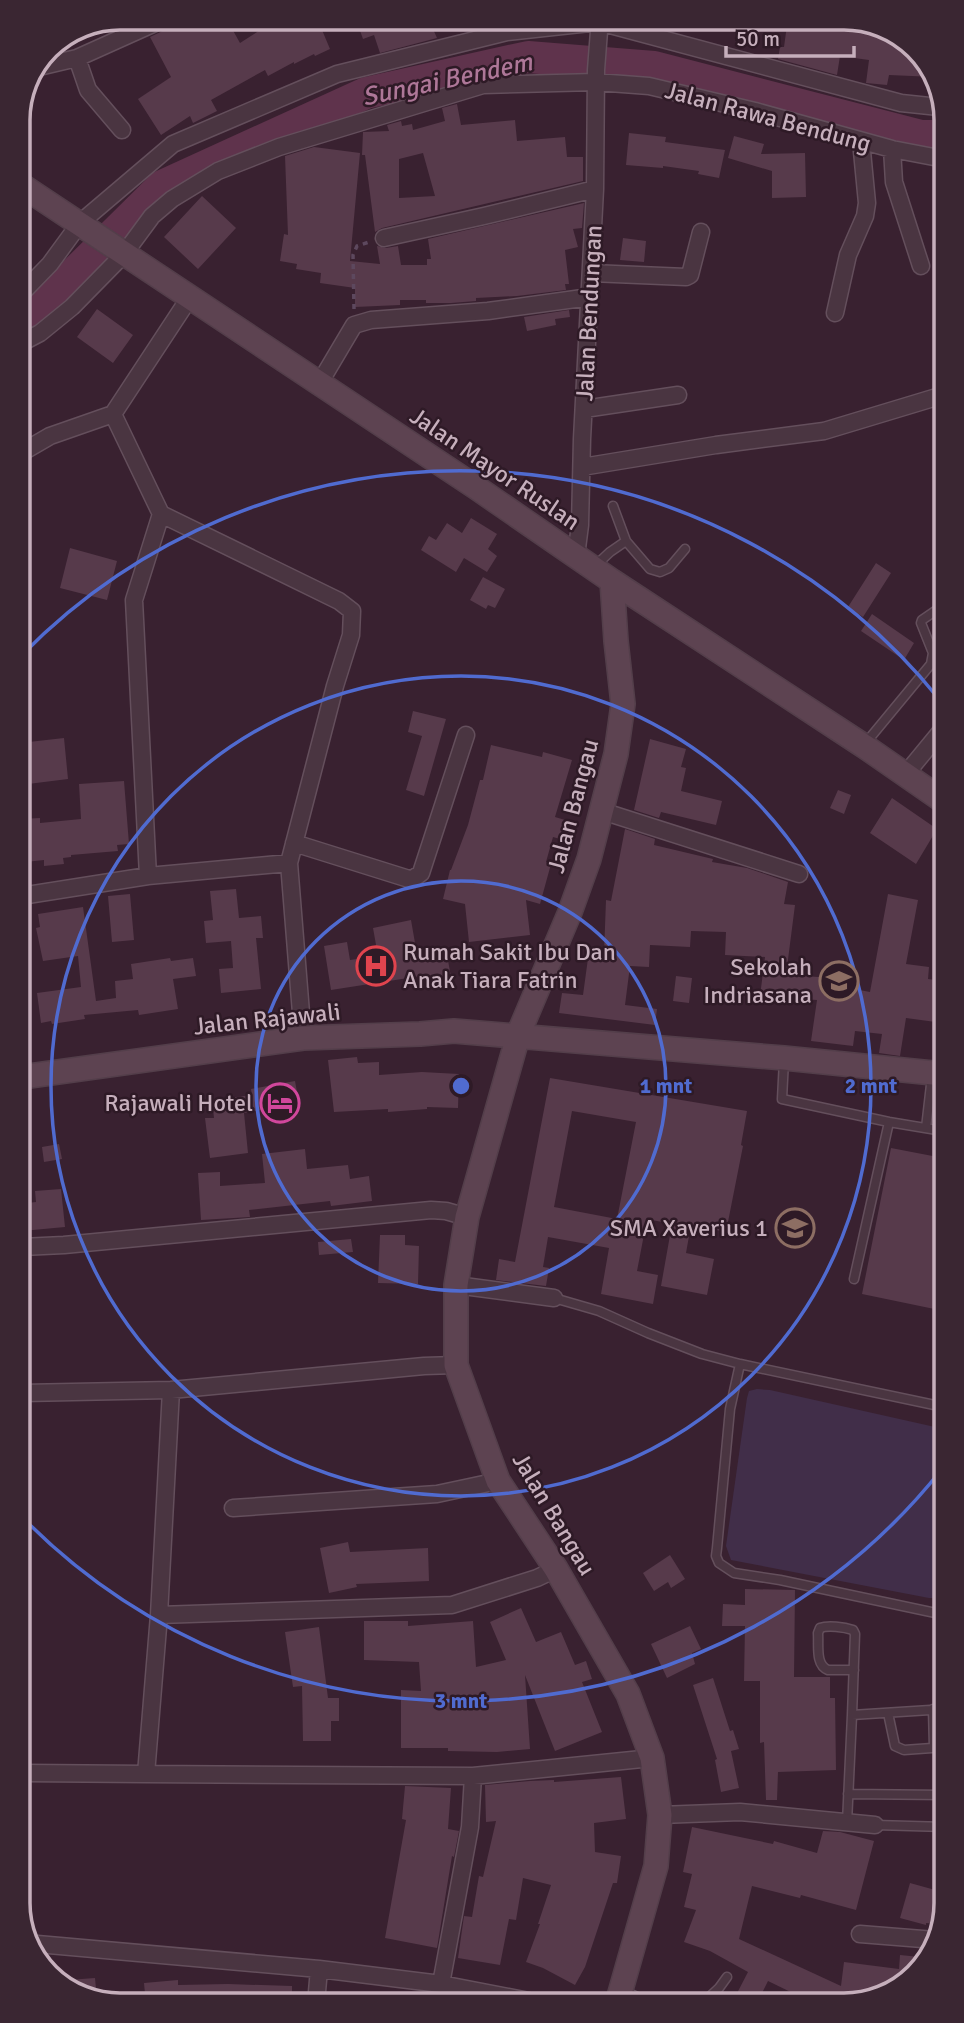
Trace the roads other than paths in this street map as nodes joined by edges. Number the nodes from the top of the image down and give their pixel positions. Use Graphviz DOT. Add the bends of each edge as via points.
graph roads {
  1 [pos="139,30"];
  2 [pos="530,30"];
  3 [pos="599,30"];
  4 [pos="622,30"];
  5 [pos="77,58"];
  6 [pos="49,64"];
  7 [pos="596,76"];
  8 [pos="933,106"];
  9 [pos="122,130"];
  10 [pos="860,141"];
  11 [pos="892,149"];
  12 [pos="934,157"];
  13 [pos="595,189"];
  14 [pos="30,191"];
  15 [pos="81,225"];
  16 [pos="701,232"];
  17 [pos="384,237"];
  18 [pos="121,252"];
  19 [pos="920,266"];
  20 [pos="591,273"];
  21 [pos="30,285"];
  22 [pos="190,297"];
  23 [pos="590,297"];
  24 [pos="835,313"];
  25 [pos="30,338"];
  26 [pos="320,384"];
  27 [pos="678,395"];
  28 [pos="934,399"];
  29 [pos="584,409"];
  30 [pos="113,414"];
  31 [pos="30,448"];
  32 [pos="582,467"];
  33 [pos="613,506"];
  34 [pos="161,514"];
  35 [pos="626,541"];
  36 [pos="685,549"];
  37 [pos="594,568"];
  38 [pos="934,612"];
  39 [pos="466,735"];
  40 [pos="934,740"];
  41 [pos="864,746"];
  42 [pos="905,775"];
  43 [pos="934,795"];
  44 [pos="602,811"];
  45 [pos="294,843"];
  46 [pos="289,863"];
  47 [pos="799,874"];
  48 [pos="148,876"];
  49 [pos="30,895"];
  50 [pos="303,1038"];
  51 [pos="517,1039"];
  52 [pos="784,1058"];
  53 [pos="934,1073"];
  54 [pos="30,1076"];
  55 [pos="934,1091"];
  56 [pos="889,1122"];
  57 [pos="926,1128"];
  58 [pos="934,1129"];
  59 [pos="467,1217"];
  60 [pos="30,1247"];
  61 [pos="855,1279"];
  62 [pos="456,1285"];
  63 [pos="554,1298"];
  64 [pos="456,1364"];
  65 [pos="740,1364"];
  66 [pos="171,1390"];
  67 [pos="30,1398"];
  68 [pos="934,1405"];
  69 [pos="498,1481"];
  70 [pos="233,1508"];
  71 [pos="556,1569"];
  72 [pos="934,1613"];
  73 [pos="159,1615"];
  74 [pos="854,1670"];
  75 [pos="933,1710"];
  76 [pos="888,1713"];
  77 [pos="852,1714"];
  78 [pos="934,1748"];
  79 [pos="652,1758"];
  80 [pos="30,1773"];
  81 [pos="146,1774"];
  82 [pos="473,1776"];
  83 [pos="848,1794"];
  84 [pos="934,1795"];
  85 [pos="660,1815"];
  86 [pos="847,1823"];
  87 [pos="875,1825"];
  88 [pos="934,1827"];
  89 [pos="860,1934"];
  90 [pos="926,1939"];
  91 [pos="42,1948"];
  92 [pos="318,1969"];
  93 [pos="727,1977"];
  94 [pos="441,1984"];
  95 [pos="317,1993"];
  96 [pos="488,1993"];
  97 [pos="621,1993"];
  98 [pos="714,1993"];
  1 -- 5 [label="street"];
  2 -- 15 [label="street" via="337,74 173,144"];
  3 -- 7 [label="street, Jalan Bendungan"];
  4 -- 8 [label="street" via="901,103"];
  5 -- 6 [label="street"];
  5 -- 9 [label="street" via="88,90"];
  7 -- 10 [label="street, Jalan Rawa Bendung" via="755,111"];
  7 -- 13 [label="street, Jalan Bendungan"];
  7 -- 18 [label="street, Jalan Rawa Bendung" via="483,85 279,148 218,171 172,199"];
  10 -- 11 [label="street, Jalan Rawa Bendung"];
  10 -- 24 [label="street" via="867,203 848,254"];
  11 -- 12 [label="street, Jalan Rawa Bendung"];
  11 -- 19 [label="street" via="894,182"];
  13 -- 17 [label="street"];
  13 -- 20 [label="street, Jalan Bendungan"];
  14 -- 15 [label="street, Jalan Mayor Ruslan"];
  15 -- 18 [label="street, Jalan Mayor Ruslan"];
  15 -- 21 [label="street"];
  16 -- 20 [label="street" via="686,277"];
  18 -- 22 [label="street, Jalan Mayor Ruslan"];
  18 -- 25 [label="street, Jalan Rawa Bendung" via="72,307"];
  20 -- 23 [label="street, Jalan Bendungan"];
  22 -- 26 [label="street, Jalan Mayor Ruslan"];
  22 -- 30 [label="street"];
  23 -- 26 [label="street" via="354,325"];
  23 -- 29 [label="street, Jalan Bendungan"];
  26 -- 37 [label="street, Jalan Mayor Ruslan"];
  27 -- 29 [label="street"];
  28 -- 32 [label="street" via="824,431"];
  29 -- 32 [label="street, Jalan Bendungan"];
  30 -- 31 [label="street"];
  30 -- 34 [label="street"];
  32 -- 37 [label="street, Jalan Bendungan"];
  33 -- 35 [label="lane"];
  34 -- 45 [label="street" via="352,611 351,635"];
  34 -- 48 [label="street" via="134,600"];
  35 -- 36 [label="lane" via="650,569 660,572"];
  35 -- 37 [label="lane"];
  37 -- 41 [label="street, Jalan Mayor Ruslan"];
  37 -- 44 [label="street, Jalan Bangau" via="615,641 623,705"];
  38 -- 41 [label="lane" via="921,623 933,653 931,664"];
  39 -- 45 [label="street" via="421,873 414,878"];
  40 -- 42 [label="street"];
  41 -- 42 [label="street, Jalan Mayor Ruslan"];
  42 -- 43 [label="street, Jalan Mayor Ruslan"];
  44 -- 47 [label="street"];
  44 -- 51 [label="street, Jalan Bangau" via="574,901"];
  45 -- 46 [label="street"];
  46 -- 48 [label="street"];
  46 -- 50 [label="street"];
  48 -- 49 [label="street"];
  50 -- 51 [label="street, Jalan Rajawali" via="420,1034 453,1041"];
  50 -- 54 [label="street, Jalan Rajawali"];
  51 -- 52 [label="street, Jalan Rajawali" via="544,1037"];
  51 -- 59 [label="street, Jalan Bangau"];
  52 -- 53 [label="street, Jalan Rajawali"];
  52 -- 56 [label="lane" via="782,1099"];
  55 -- 57 [label="lane"];
  56 -- 57 [label="lane"];
  56 -- 61 [label="lane"];
  57 -- 58 [label="lane"];
  59 -- 60 [label="street" via="431,1210"];
  59 -- 62 [label="street, Jalan Bangau"];
  62 -- 63 [label="street"];
  62 -- 64 [label="street, Jalan Bangau"];
  63 -- 65 [label="lane"];
  64 -- 66 [label="street"];
  64 -- 69 [label="street, Jalan Bangau"];
  65 -- 68 [label="lane"];
  65 -- 72 [label="lane" via="730,1409 719,1563 734,1573"];
  66 -- 67 [label="street"];
  66 -- 73 [label="street"];
  69 -- 70 [label="street" via="437,1494"];
  69 -- 71 [label="street, Jalan Bangau"];
  71 -- 73 [label="street" via="452,1605"];
  71 -- 79 [label="street, Jalan Bangau" via="628,1694"];
  73 -- 81 [label="street"];
  74 -- 74 [label="lane" via="853,1630 820,1629 823,1669"];
  74 -- 77 [label="lane"];
  75 -- 76 [label="lane"];
  75 -- 78 [label="lane"];
  76 -- 77 [label="lane"];
  76 -- 78 [label="lane" via="895,1746 904,1750"];
  77 -- 83 [label="lane"];
  79 -- 82 [label="street"];
  79 -- 85 [label="street, Jalan Bangau"];
  80 -- 81 [label="street"];
  81 -- 82 [label="street"];
  82 -- 94 [label="street" via="470,1827"];
  83 -- 84 [label="lane"];
  83 -- 86 [label="lane"];
  85 -- 86 [label="street" via="740,1812"];
  85 -- 97 [label="street, Jalan Bangau" via="656,1866"];
  86 -- 87 [label="street"];
  87 -- 88 [label="lane"];
  89 -- 90 [label="street"];
  91 -- 92 [label="street"];
  92 -- 94 [label="street"];
  92 -- 95 [label="street"];
  93 -- 98 [label="lane"];
  94 -- 96 [label="street"];
}
